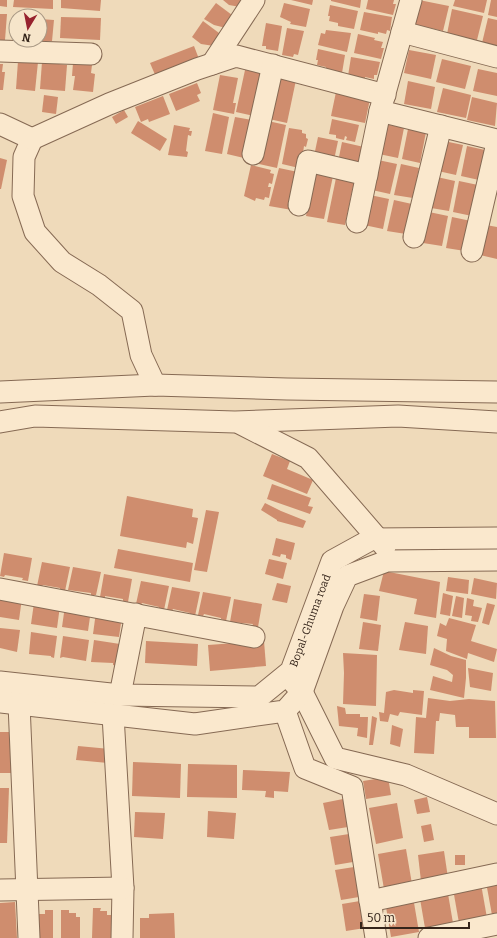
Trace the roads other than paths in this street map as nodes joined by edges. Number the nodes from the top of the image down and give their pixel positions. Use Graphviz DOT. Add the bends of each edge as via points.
graph roads {
  1 [pos="254,0"];
  2 [pos="411,0"];
  3 [pos="402,32"];
  4 [pos="0,51"];
  5 [pos="91,54"];
  6 [pos="497,57"];
  7 [pos="212,64"];
  8 [pos="273,65"];
  9 [pos="382,103"];
  10 [pos="0,124"];
  11 [pos="440,126"];
  12 [pos="32,139"];
  13 [pos="497,140"];
  14 [pos="497,143"];
  15 [pos="253,154"];
  16 [pos="367,175"];
  17 [pos="299,205"];
  18 [pos="357,222"];
  19 [pos="414,237"];
  20 [pos="472,251"];
  21 [pos="155,385"];
  22 [pos="0,392"];
  23 [pos="497,392"];
  24 [pos="0,422"];
  25 [pos="235,422"];
  26 [pos="497,422"];
  27 [pos="497,538"];
  28 [pos="380,539"];
  29 [pos="497,560"];
  30 [pos="394,561"];
  31 [pos="0,589"];
  32 [pos="136,614"];
  33 [pos="254,637"];
  34 [pos="286,675"];
  35 [pos="0,682"];
  36 [pos="302,692"];
  37 [pos="120,695"];
  38 [pos="9,703"];
  39 [pos="285,711"];
  40 [pos="113,715"];
  41 [pos="497,814"];
  42 [pos="497,874"];
  43 [pos="123,888"];
  44 [pos="28,889"];
  45 [pos="0,890"];
  46 [pos="370,901"];
  47 [pos="497,924"];
  48 [pos="30,938"];
  49 [pos="122,938"];
  50 [pos="376,938"];
  51 [pos="429,938"];
  1 -- 7 [label="street"];
  2 -- 3 [label="street"];
  3 -- 6 [label="street"];
  3 -- 9 [label="street"];
  4 -- 5 [label="street"];
  7 -- 8 [label="street" via="236,56"];
  7 -- 12 [label="street" via="109,104"];
  8 -- 9 [label="street"];
  8 -- 15 [label="street"];
  9 -- 11 [label="street"];
  9 -- 16 [label="street"];
  10 -- 12 [label="street"];
  11 -- 13 [label="street"];
  11 -- 19 [label="street"];
  12 -- 21 [label="street" via="24,157 23,196 35,232 62,262 132,311 141,355"];
  14 -- 20 [label="street"];
  16 -- 17 [label="street" via="308,161"];
  16 -- 18 [label="street"];
  21 -- 22 [label="street"];
  21 -- 23 [label="street"];
  24 -- 25 [label="street" via="35,416"];
  25 -- 26 [label="street" via="398,416"];
  25 -- 28 [label="street" via="308,458"];
  27 -- 28 [label="street, Bopal-Ghuma road"];
  28 -- 30 [label="street"];
  28 -- 34 [label="street, Bopal-Ghuma road" via="372,539 332,561 291,671"];
  29 -- 30 [label="street"];
  30 -- 36 [label="street" via="387,561 347,576 332,606"];
  31 -- 32 [label="street"];
  32 -- 33 [label="street"];
  32 -- 37 [label="street"];
  34 -- 36 [label="street"];
  34 -- 37 [label="street, Bopal-Ghuma road" via="259,697"];
  35 -- 37 [label="street, Bopal-Ghuma road"];
  36 -- 39 [label="street"];
  36 -- 41 [label="street" via="334,758 406,775"];
  38 -- 40 [label="street"];
  38 -- 44 [label="street"];
  39 -- 40 [label="street" via="195,724"];
  39 -- 46 [label="street" via="305,768 352,787"];
  40 -- 43 [label="street"];
  42 -- 46 [label="street"];
  43 -- 44 [label="street"];
  43 -- 49 [label="street"];
  44 -- 45 [label="street"];
  44 -- 48 [label="street"];
  46 -- 50 [label="street"];
  47 -- 51 [label="street"];
}
